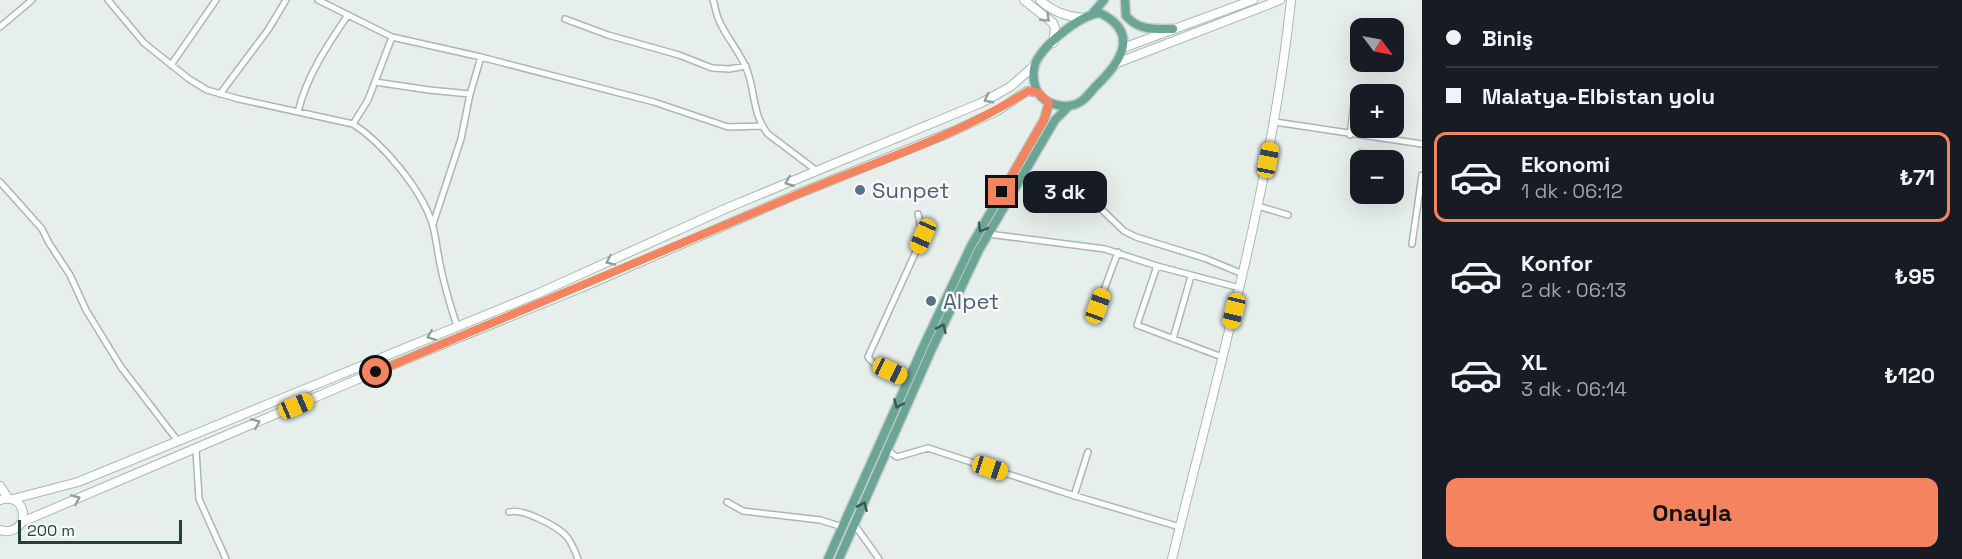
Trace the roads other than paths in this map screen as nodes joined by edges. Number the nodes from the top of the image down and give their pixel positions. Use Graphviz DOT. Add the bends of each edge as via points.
graph roads {
  1 [pos="32,0"];
  2 [pos="108,0"];
  3 [pos="216,0"];
  4 [pos="286,0"];
  5 [pos="318,0"];
  6 [pos="713,0"];
  7 [pos="1024,0"];
  8 [pos="1040,0"];
  9 [pos="1104,0"];
  10 [pos="1125,0"];
  11 [pos="1253,0"];
  12 [pos="1280,0"];
  13 [pos="1291,0"];
  14 [pos="1092,14"];
  15 [pos="348,15"];
  16 [pos="1083,18"];
  17 [pos="565,19"];
  18 [pos="0,27"];
  19 [pos="1173,28"];
  20 [pos="1119,30"];
  21 [pos="393,37"];
  22 [pos="1053,43"];
  23 [pos="1123,48"];
  24 [pos="481,57"];
  25 [pos="1117,63"];
  26 [pos="171,65"];
  27 [pos="1035,65"];
  28 [pos="746,66"];
  29 [pos="375,82"];
  30 [pos="1039,93"];
  31 [pos="220,94"];
  32 [pos="470,94"];
  33 [pos="1049,103"];
  34 [pos="1068,106"];
  35 [pos="298,112"];
  36 [pos="1275,122"];
  37 [pos="353,124"];
  38 [pos="762,126"];
  39 [pos="1350,135"];
  40 [pos="1374,138"];
  41 [pos="1422,144"];
  42 [pos="817,171"];
  43 [pos="1422,175"];
  44 [pos="0,182"];
  45 [pos="1073,196"];
  46 [pos="1258,206"];
  47 [pos="918,214"];
  48 [pos="1288,215"];
  49 [pos="433,224"];
  50 [pos="988,234"];
  51 [pos="1412,244"];
  52 [pos="1118,252"];
  53 [pos="1157,266"];
  54 [pos="1243,274"];
  55 [pos="1191,276"];
  56 [pos="1239,288"];
  57 [pos="1098,306"];
  58 [pos="457,326"];
  59 [pos="1173,339"];
  60 [pos="1222,357"];
  61 [pos="908,379"];
  62 [pos="177,440"];
  63 [pos="196,449"];
  64 [pos="887,450"];
  65 [pos="1088,452"];
  66 [pos="0,486"];
  67 [pos="1074,496"];
  68 [pos="7,499"];
  69 [pos="727,502"];
  70 [pos="509,512"];
  71 [pos="22,522"];
  72 [pos="854,524"];
  73 [pos="843,527"];
  74 [pos="1180,527"];
  75 [pos="0,531"];
  76 [pos="226,559"];
  77 [pos="578,559"];
  78 [pos="828,559"];
  79 [pos="839,559"];
  80 [pos="879,559"];
  81 [pos="1172,559"];
  1 -- 18 [label="street"];
  2 -- 26 [label="street" via="144,42"];
  3 -- 26 [label="street"];
  4 -- 31 [label="street"];
  5 -- 15 [label="street"];
  6 -- 28 [label="street" via="718,18"];
  7 -- 22 [label="main road, one-way" via="1053,23"];
  8 -- 16 [label="main road" via="1063,15"];
  9 -- 14 [label="main road"];
  10 -- 19 [label="main road" via="1125,16 1131,23 1146,29"];
  10 -- 20 [label="main road"];
  11 -- 19 [label="main road"];
  12 -- 25 [label="main road"];
  13 -- 36 [label="main road"];
  14 -- 16 [label="main road"];
  14 -- 20 [label="main road" via="1107,17"];
  15 -- 21 [label="street"];
  15 -- 35 [label="street" via="307,86"];
  16 -- 22 [label="main road"];
  17 -- 28 [label="street" via="712,68"];
  19 -- 23 [label="main road"];
  20 -- 23 [label="main road"];
  21 -- 24 [label="street"];
  21 -- 29 [label="street"];
  22 -- 27 [label="main road"];
  23 -- 25 [label="main road"];
  24 -- 32 [label="street"];
  24 -- 38 [label="street" via="654,102 728,126"];
  25 -- 34 [label="main road" via="1080,103"];
  26 -- 31 [label="street" via="207,90"];
  27 -- 30 [label="main road" via="1033,75"];
  27 -- 42 [label="main road, one-way" via="1010,87 981,103"];
  28 -- 38 [label="street"];
  29 -- 32 [label="street"];
  29 -- 37 [label="street"];
  30 -- 33 [label="main road"];
  63 -- 30 [label="main road, one-way" via="949,133 997,111 1028,91"];
  31 -- 35 [label="street"];
  32 -- 49 [label="street" via="461,139"];
  33 -- 34 [label="main road"];
  33 -- 61 [label="main road, one-way" via="1044,120 971,246"];
  34 -- 50 [label="main road" via="1055,120"];
  35 -- 37 [label="street"];
  36 -- 39 [label="street"];
  36 -- 46 [label="main road"];
  37 -- 49 [label="street" via="391,159 416,192"];
  38 -- 42 [label="street"];
  40 -- 41 [label="street"];
  42 -- 58 [label="main road, one-way"];
  43 -- 51 [label="street"];
  44 -- 62 [label="street" via="42,229 121,367"];
  45 -- 54 [label="street" via="1098,206 1136,237"];
  46 -- 48 [label="street"];
  46 -- 54 [label="main road"];
  47 -- 61 [label="street" via="923,236 868,357"];
  49 -- 58 [label="street"];
  50 -- 52 [label="street"];
  64 -- 50 [label="main road, one-way"];
  52 -- 53 [label="street"];
  52 -- 57 [label="street"];
  53 -- 55 [label="street"];
  53 -- 59 [label="street" via="1137,325"];
  54 -- 56 [label="main road"];
  55 -- 56 [label="street"];
  55 -- 59 [label="street"];
  56 -- 60 [label="main road"];
  58 -- 62 [label="main road, one-way"];
  59 -- 60 [label="street"];
  60 -- 74 [label="main road"];
  61 -- 73 [label="main road, one-way"];
  62 -- 68 [label="main road" via="78,482"];
  71 -- 63 [label="main road, one-way"];
  63 -- 76 [label="street" via="199,499"];
  64 -- 67 [label="street" via="897,457 928,448"];
  72 -- 64 [label="main road, one-way"];
  65 -- 67 [label="street"];
  66 -- 68 [label="main road"];
  67 -- 74 [label="street"];
  68 -- 71 [label="main road" via="21,506"];
  69 -- 73 [label="street" via="743,510 820,520"];
  70 -- 77 [label="street" via="533,516 560,531"];
  71 -- 75 [label="main road" via="15,530"];
  72 -- 79 [label="main road"];
  72 -- 80 [label="street"];
  73 -- 78 [label="main road"];
  74 -- 81 [label="main road"];
}
